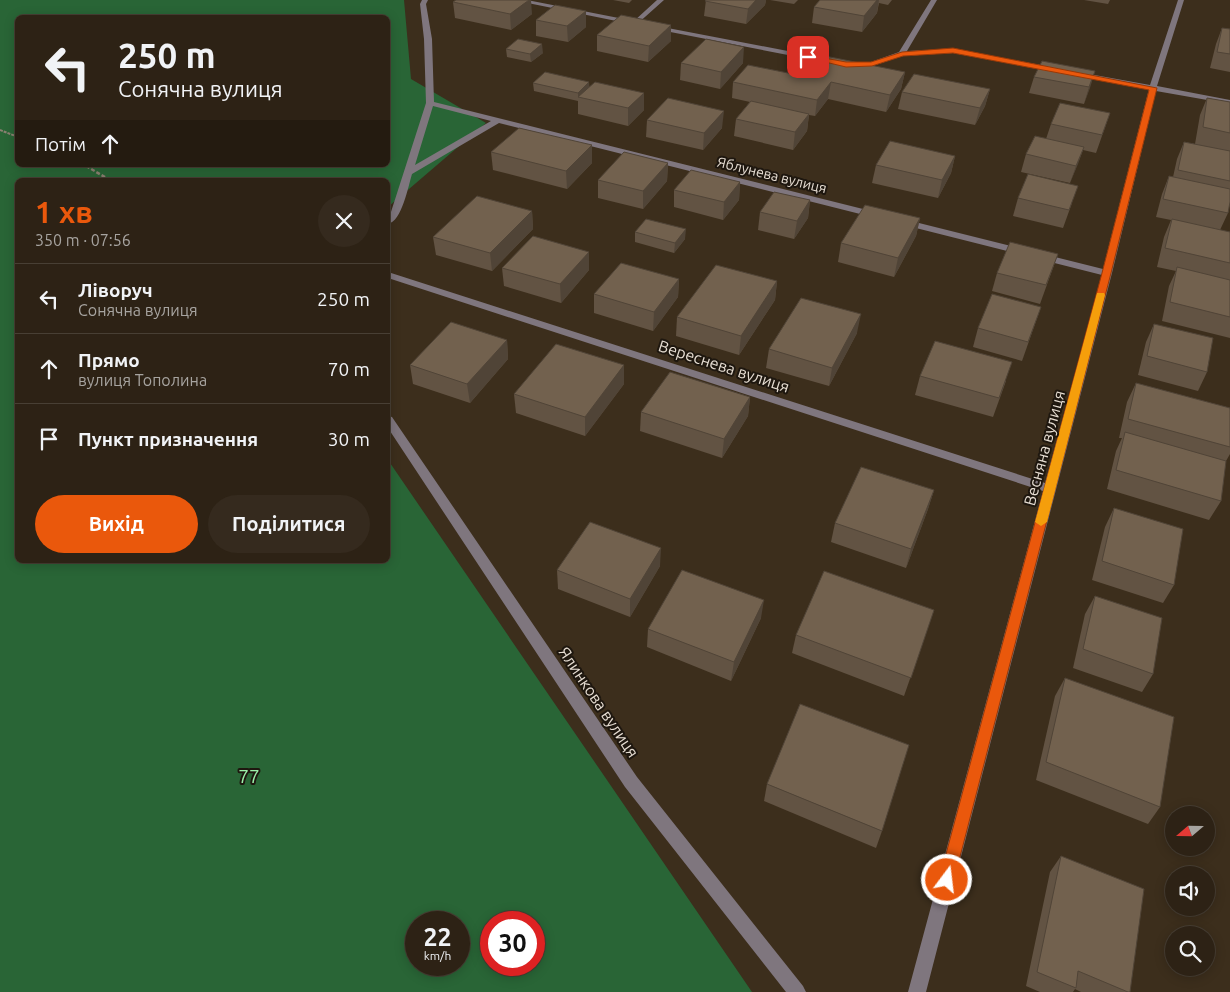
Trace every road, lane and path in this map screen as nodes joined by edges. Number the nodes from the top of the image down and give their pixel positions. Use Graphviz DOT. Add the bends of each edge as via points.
graph roads {
  1 [pos="425,0"];
  2 [pos="516,0"];
  3 [pos="661,0"];
  4 [pos="934,0"];
  5 [pos="1181,0"];
  6 [pos="636,23"];
  7 [pos="902,54"];
  8 [pos="1153,88"];
  9 [pos="1230,102"];
  10 [pos="430,103"];
  11 [pos="498,120"];
  12 [pos="0,130"];
  13 [pos="15,136"];
  14 [pos="87,167"];
  15 [pos="408,174"];
  16 [pos="107,178"];
  17 [pos="390,219"];
  18 [pos="1107,273"];
  19 [pos="390,276"];
  20 [pos="390,423"];
  21 [pos="1050,489"];
  22 [pos="797,992"];
  23 [pos="917,992"];
  1 -- 10 [label="street"];
  2 -- 6 [label="street"];
  3 -- 6 [label="street"];
  4 -- 7 [label="street"];
  5 -- 8 [label="street, Весняна вулиця"];
  6 -- 7 [label="street" via="846,64 872,64"];
  7 -- 8 [label="street" via="953,50"];
  8 -- 9 [label="street"];
  8 -- 18 [label="street, Весняна вулиця"];
  10 -- 11 [label="street, Яблунева вулиця"];
  10 -- 15 [label="street"];
  11 -- 15 [label="street"];
  11 -- 18 [label="street, Яблунева вулиця"];
  12 -- 13 [label="path"];
  14 -- 16 [label="path"];
  15 -- 17 [label="street"];
  18 -- 21 [label="street, Весняна вулиця"];
  19 -- 21 [label="street, Вереснева вулиця"];
  20 -- 22 [label="street, Ялинкова вулиця" via="632,782"];
  21 -- 23 [label="street, Весняна вулиця"];
}
